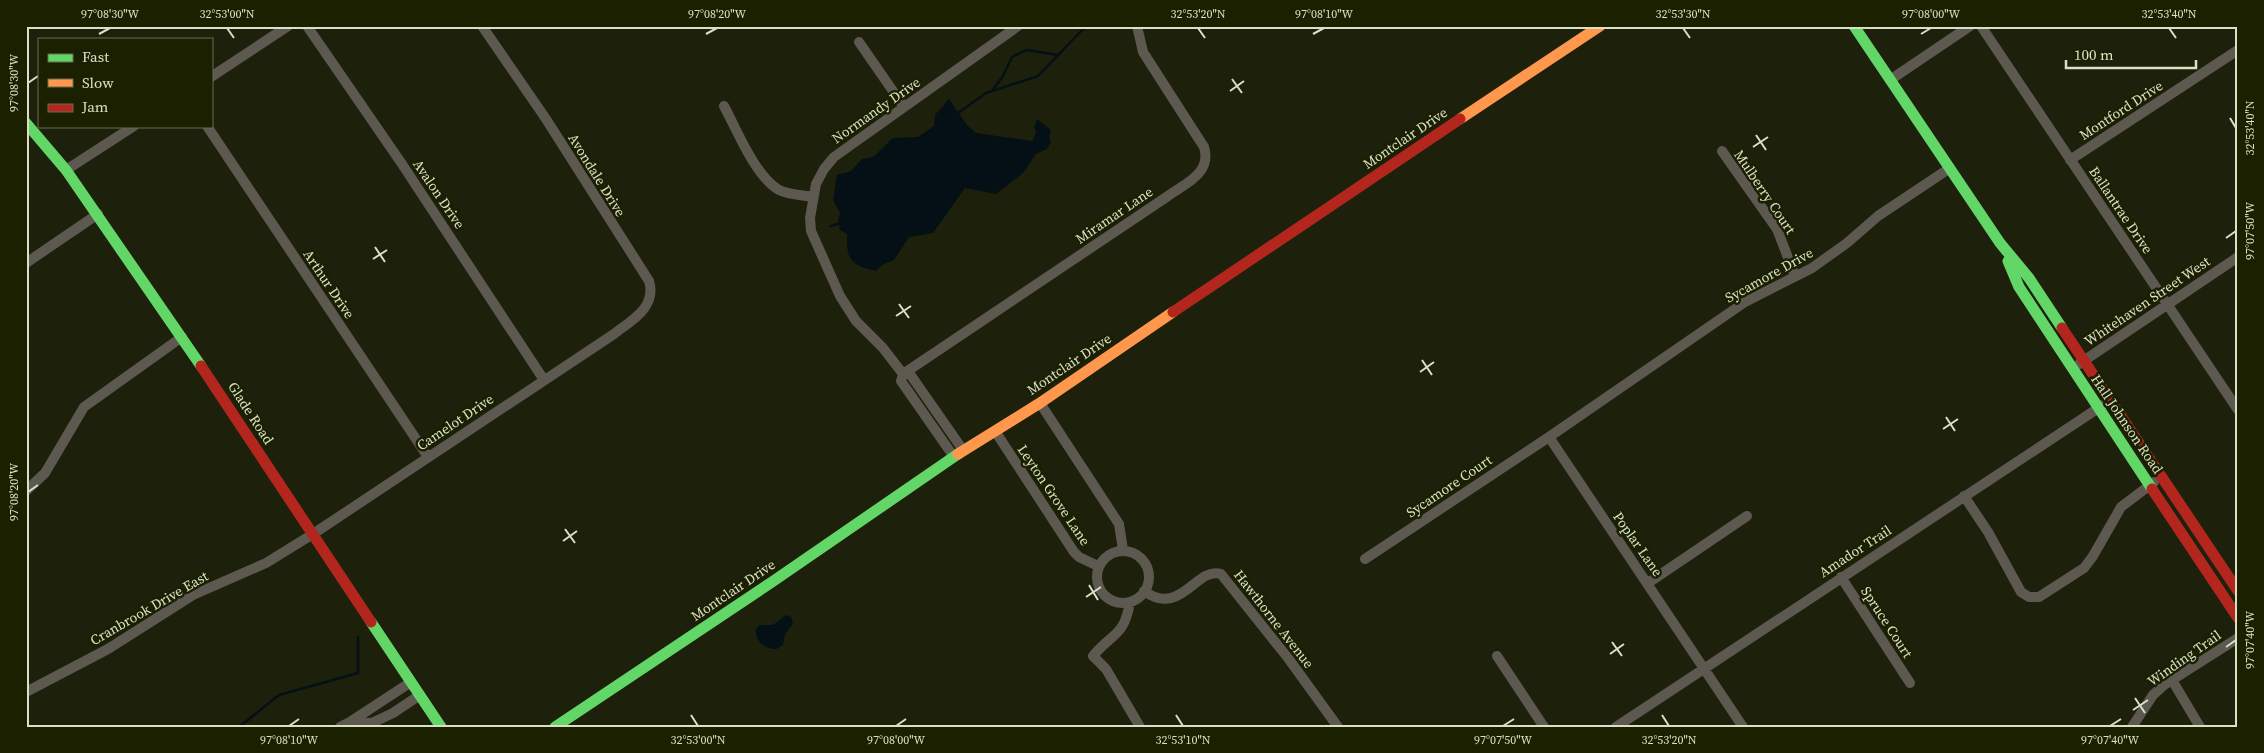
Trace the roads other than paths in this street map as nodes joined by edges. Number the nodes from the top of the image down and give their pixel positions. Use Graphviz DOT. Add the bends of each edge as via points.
graph roads {
  1 [pos="288,26"];
  2 [pos="307,26"];
  3 [pos="482,26"];
  4 [pos="1018,26"];
  5 [pos="1137,26"];
  6 [pos="1600,26"];
  7 [pos="1854,26"];
  8 [pos="1970,26"];
  9 [pos="1981,26"];
  10 [pos="859,42"];
  11 [pos="2238,50"];
  12 [pos="212,76"];
  13 [pos="1890,80"];
  14 [pos="724,106"];
  15 [pos="904,106"];
  16 [pos="26,123"];
  17 [pos="131,128"];
  18 [pos="208,128"];
  19 [pos="1722,151"];
  20 [pos="2070,160"];
  21 [pos="1950,168"];
  22 [pos="66,170"];
  23 [pos="813,197"];
  24 [pos="98,214"];
  25 [pos="2000,243"];
  26 [pos="2238,257"];
  27 [pos="26,263"];
  28 [pos="1795,276"];
  29 [pos="2167,304"];
  30 [pos="614,334"];
  31 [pos="182,337"];
  32 [pos="2084,361"];
  33 [pos="2072,369"];
  34 [pos="907,374"];
  35 [pos="544,380"];
  36 [pos="2110,400"];
  37 [pos="1040,403"];
  38 [pos="2098,408"];
  39 [pos="2238,410"];
  40 [pos="995,431"];
  41 [pos="1549,437"];
  42 [pos="958,454"];
  43 [pos="428,457"];
  44 [pos="2161,477"];
  45 [pos="2150,485"];
  46 [pos="26,491"];
  47 [pos="1964,496"];
  48 [pos="1747,516"];
  49 [pos="312,534"];
  50 [pos="1123,550"];
  51 [pos="1365,559"];
  52 [pos="1098,566"];
  53 [pos="1841,577"];
  54 [pos="1648,583"];
  55 [pos="1144,591"];
  56 [pos="2238,591"];
  57 [pos="1130,602"];
  58 [pos="2238,618"];
  59 [pos="2238,638"];
  60 [pos="1497,656"];
  61 [pos="1704,667"];
  62 [pos="2172,680"];
  63 [pos="411,682"];
  64 [pos="1910,683"];
  65 [pos="26,692"];
  66 [pos="420,695"];
  67 [pos="350,722"];
  68 [pos="340,727"];
  69 [pos="441,727"];
  70 [pos="555,727"];
  71 [pos="1140,727"];
  72 [pos="1338,727"];
  73 [pos="1544,727"];
  74 [pos="1616,727"];
  75 [pos="1743,727"];
  76 [pos="2132,727"];
  77 [pos="2200,727"];
  1 -- 12 [label="street"];
  2 -- 35 [label="street, Avalon Drive"];
  3 -- 30 [label="street, Avondale Drive" via="546,119 649,281 651,288 646,308"];
  4 -- 15 [label="street, Normandy Drive"];
  5 -- 34 [label="street, Miramar Lane" via="1143,52 1204,147 1207,157 1204,168"];
  6 -- 37 [label="main road, Montclair Drive" via="1236,268"];
  7 -- 13 [label="main road, Hall Johnson Road"];
  8 -- 13 [label="street"];
  9 -- 20 [label="street, Ballantrae Drive"];
  10 -- 15 [label="street"];
  11 -- 20 [label="street, Montford Drive"];
  13 -- 21 [label="main road, Hall Johnson Road"];
  14 -- 23 [label="street" via="753,161 772,185 781,191"];
  15 -- 23 [label="street, Normandy Drive" via="834,157 816,184"];
  16 -- 22 [label="main road, Glade Road"];
  17 -- 22 [label="street"];
  18 -- 43 [label="street, Arthur Drive"];
  19 -- 28 [label="street, Mulberry Court" via="1778,229"];
  20 -- 29 [label="street, Ballantrae Drive"];
  21 -- 25 [label="main road, Hall Johnson Road"];
  21 -- 28 [label="street, Sycamore Drive" via="1878,216 1812,268"];
  22 -- 24 [label="main road, Glade Road"];
  23 -- 34 [label="street, Normandy Drive" via="811,230 840,296 856,321"];
  24 -- 27 [label="street"];
  24 -- 31 [label="main road, Glade Road"];
  25 -- 32 [label="main road, Hall Johnson Road" via="2029,278"];
  25 -- 33 [label="main road, Hall Johnson Road" via="2019,287"];
  26 -- 29 [label="street, Whitehaven Street West"];
  28 -- 41 [label="street, Sycamore Drive" via="1745,302"];
  29 -- 32 [label="street, Whitehaven Street West"];
  29 -- 39 [label="street, Ballantrae Drive"];
  30 -- 35 [label="street, Camelot Drive"];
  31 -- 46 [label="street" via="84,407 46,473"];
  31 -- 49 [label="main road, Glade Road"];
  32 -- 33 [label="street, Whitehaven Street West"];
  32 -- 36 [label="main road, Hall Johnson Road"];
  33 -- 38 [label="main road, Hall Johnson Road"];
  34 -- 42 [label="street, Normandy Drive"];
  35 -- 43 [label="street, Camelot Drive"];
  36 -- 38 [label="street, Amador Trail"];
  36 -- 44 [label="main road, Hall Johnson Road"];
  37 -- 40 [label="main road, Montclair Drive"];
  37 -- 50 [label="street" via="1119,524"];
  38 -- 45 [label="main road, Hall Johnson Road"];
  38 -- 47 [label="street, Amador Trail"];
  40 -- 42 [label="main road, Montclair Drive"];
  40 -- 52 [label="street, Leyton Grove Lane" via="1074,552"];
  41 -- 51 [label="street, Sycamore Court"];
  41 -- 54 [label="street, Poplar Lane"];
  42 -- 70 [label="main road, Montclair Drive"];
  43 -- 49 [label="street, Camelot Drive"];
  44 -- 45 [label="street"];
  44 -- 56 [label="main road, Hall Johnson Road"];
  45 -- 47 [label="street" via="2121,507 2084,568 2045,594 2034,597 2021,592"];
  45 -- 58 [label="main road, Hall Johnson Road"];
  47 -- 53 [label="street, Amador Trail"];
  48 -- 54 [label="street"];
  49 -- 63 [label="main road, Glade Road"];
  49 -- 65 [label="street, Cranbrook Drive East" via="266,563 193,595 108,650"];
  50 -- 52 [label="street" via="1108,554"];
  50 -- 55 [label="street" via="1139,556 1146,565 1148,581"];
  52 -- 57 [label="street" via="1100,591 1113,601"];
  53 -- 61 [label="street, Amador Trail"];
  53 -- 64 [label="street, Spruce Court"];
  54 -- 61 [label="street, Poplar Lane"];
  55 -- 57 [label="street"];
  55 -- 72 [label="street, Hawthorne Avenue" via="1162,600 1178,595 1210,574 1221,574"];
  57 -- 71 [label="street" via="1124,626 1093,656 1106,669"];
  59 -- 62 [label="street, Winding Trail"];
  60 -- 73 [label="street"];
  61 -- 74 [label="street, Amador Trail"];
  61 -- 75 [label="street, Poplar Lane"];
  62 -- 76 [label="street, Winding Trail" via="2153,695"];
  62 -- 77 [label="street"];
  63 -- 66 [label="main road, Glade Road"];
  63 -- 67 [label="street"];
  66 -- 67 [label="street" via="372,723"];
  66 -- 69 [label="main road, Glade Road"];
  67 -- 68 [label="street"];
}
